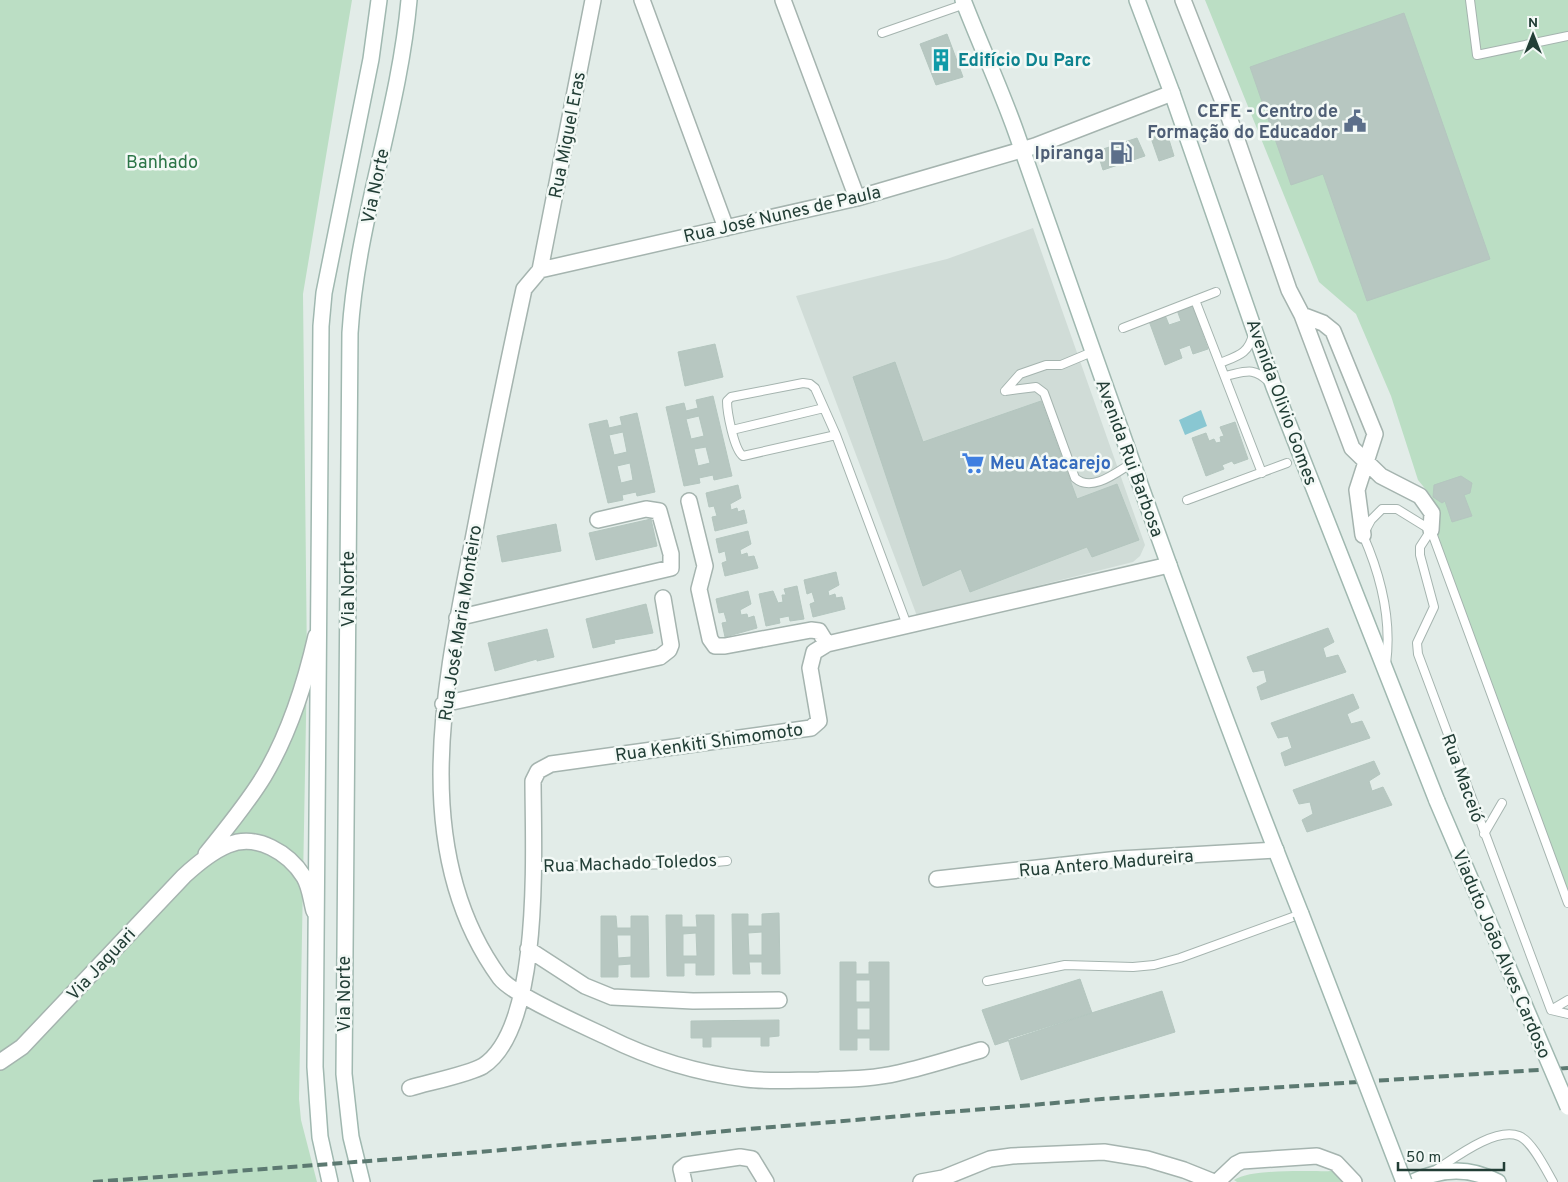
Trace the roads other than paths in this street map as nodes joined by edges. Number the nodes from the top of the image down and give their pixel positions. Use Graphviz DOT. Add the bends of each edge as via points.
graph roads {
  1 [pos="379,0"];
  2 [pos="409,0"];
  3 [pos="593,0"];
  4 [pos="642,0"];
  5 [pos="784,0"];
  6 [pos="1137,0"];
  7 [pos="1183,0"];
  8 [pos="1470,0"];
  9 [pos="964,2"];
  10 [pos="882,33"];
  11 [pos="1568,36"];
  12 [pos="1172,93"];
  13 [pos="1021,149"];
  14 [pos="857,198"];
  15 [pos="726,228"];
  16 [pos="540,270"];
  17 [pos="1216,292"];
  18 [pos="1195,300"];
  19 [pos="1302,315"];
  20 [pos="1123,328"];
  21 [pos="1254,328"];
  22 [pos="1092,352"];
  23 [pos="1220,363"];
  24 [pos="1225,376"];
  25 [pos="1274,387"];
  26 [pos="824,408"];
  27 [pos="732,430"];
  28 [pos="836,435"];
  29 [pos="1366,461"];
  30 [pos="1287,462"];
  31 [pos="1132,464"];
  32 [pos="1262,473"];
  33 [pos="1187,500"];
  34 [pos="689,501"];
  35 [pos="598,520"];
  36 [pos="1431,530"];
  37 [pos="1363,535"];
  38 [pos="1169,564"];
  39 [pos="663,598"];
  40 [pos="458,618"];
  41 [pos="318,624"];
  42 [pos="908,625"];
  43 [pos="827,644"];
  44 [pos="1385,672"];
  45 [pos="443,704"];
  46 [pos="1436,801"];
  47 [pos="1502,803"];
  48 [pos="1484,834"];
  49 [pos="1276,850"];
  50 [pos="727,861"];
  51 [pos="199,863"];
  52 [pos="534,866"];
  53 [pos="937,879"];
  54 [pos="1568,903"];
  55 [pos="1301,914"];
  56 [pos="316,922"];
  57 [pos="528,948"];
  58 [pos="987,981"];
  59 [pos="523,994"];
  60 [pos="779,1000"];
  61 [pos="1568,1000"];
  62 [pos="1551,1010"];
  63 [pos="1568,1014"];
  64 [pos="981,1050"];
  65 [pos="0,1062"];
  66 [pos="410,1088"];
  67 [pos="1568,1107"];
  68 [pos="683,1175"];
  69 [pos="1428,1175"];
  70 [pos="330,1182"];
  71 [pos="362,1182"];
  72 [pos="766,1182"];
  73 [pos="921,1182"];
  74 [pos="1216,1182"];
  75 [pos="1354,1182"];
  76 [pos="1404,1182"];
  77 [pos="1413,1182"];
  78 [pos="1498,1182"];
  79 [pos="1553,1182"];
  1 -- 41 [label="street, Via Norte" via="371,59 322,310"];
  2 -- 71 [label="street, Via Norte" via="402,59 358,266 350,333 344,1074 350,1137"];
  3 -- 16 [label="street, Rua Miguel Eras"];
  4 -- 15 [label="street"];
  5 -- 14 [label="street"];
  6 -- 12 [label="street, Avenida Olivio Gomes"];
  7 -- 19 [label="street"];
  8 -- 11 [label="lane" via="1477,56"];
  9 -- 10 [label="lane"];
  9 -- 13 [label="street, Avenida Rui Barbosa"];
  12 -- 13 [label="street, Rua José Nunes de Paula"];
  12 -- 21 [label="street, Avenida Olivio Gomes"];
  13 -- 14 [label="street, Rua José Nunes de Paula"];
  13 -- 22 [label="street, Avenida Rui Barbosa"];
  14 -- 15 [label="street, Rua José Nunes de Paula"];
  15 -- 16 [label="street, Rua José Nunes de Paula"];
  16 -- 40 [label="street, Rua José Maria Monteiro" via="524,289"];
  17 -- 18 [label="lane"];
  18 -- 20 [label="lane"];
  18 -- 23 [label="lane"];
  19 -- 29 [label="street" via="1352,448"];
  19 -- 29 [label="street" via="1323,323 1333,331 1375,434"];
  21 -- 23 [label="lane" via="1246,352"];
  21 -- 25 [label="street, Avenida Olivio Gomes"];
  22 -- 31 [label="street, Avenida Rui Barbosa"];
  22 -- 31 [label="lane" via="1062,364 1046,365 1020,374 1005,391 1036,387 1044,393 1075,478 1080,483 1103,480"];
  23 -- 24 [label="lane"];
  24 -- 25 [label="lane" via="1250,370 1261,374"];
  24 -- 32 [label="lane"];
  25 -- 44 [label="street, Avenida Olivio Gomes"];
  26 -- 27 [label="lane"];
  26 -- 27 [label="lane" via="810,384 731,397 727,406"];
  26 -- 28 [label="lane"];
  27 -- 28 [label="lane" via="739,453 748,456"];
  28 -- 42 [label="lane"];
  29 -- 36 [label="street" via="1381,476 1420,496 1432,513"];
  29 -- 37 [label="street" via="1357,490"];
  30 -- 32 [label="lane"];
  31 -- 38 [label="street, Avenida Rui Barbosa"];
  32 -- 33 [label="lane"];
  34 -- 43 [label="street" via="705,566 699,589 710,639 715,646 811,630 819,631"];
  35 -- 40 [label="street" via="646,509 659,511 671,554 670,568"];
  36 -- 37 [label="lane" via="1397,509 1382,509"];
  36 -- 48 [label="lane, Rua Maceió" via="1420,547 1420,555 1434,607 1417,644 1418,654"];
  36 -- 54 [label="lane"];
  37 -- 44 [label="lane" via="1387,613 1390,641"];
  38 -- 42 [label="street"];
  38 -- 49 [label="street, Avenida Rui Barbosa"];
  39 -- 45 [label="street" via="670,645 660,657"];
  40 -- 45 [label="street, Rua José Maria Monteiro"];
  41 -- 51 [label="street, Via Jaguari" via="298,698 281,744 244,806"];
  41 -- 56 [label="street, Via Norte"];
  42 -- 43 [label="street"];
  43 -- 52 [label="street, Rua Kenkiti Shimomoto" via="814,652 810,668 820,721 811,728 551,764 538,771 533,781"];
  44 -- 46 [label="street, Avenida Olivio Gomes"];
  45 -- 59 [label="street, Rua José Maria Monteiro" via="444,829 458,891 473,932 502,981"];
  46 -- 67 [label="street, Viaduto João Alves Cardoso, bridge"];
  47 -- 48 [label="lane"];
  48 -- 62 [label="lane, Rua Maceió"];
  49 -- 53 [label="street, Rua Antero Madureira" via="1119,859"];
  49 -- 55 [label="street, Avenida Rui Barbosa"];
  50 -- 52 [label="lane, Rua Machado Toledos"];
  51 -- 56 [label="street, Via Jaguari" via="238,842 254,842 273,849 284,855 304,878"];
  51 -- 65 [label="street, Via Jaguari" via="22,1047"];
  52 -- 57 [label="street, Rua Kenkiti Shimomoto"];
  55 -- 58 [label="lane" via="1154,965 1065,965"];
  55 -- 76 [label="street, Avenida Rui Barbosa, bridge"];
  56 -- 70 [label="street, Via Norte" via="315,1067 320,1137"];
  57 -- 59 [label="street, Rua Kenkiti Shimomoto"];
  57 -- 60 [label="street" via="585,986 612,997 692,1001"];
  59 -- 64 [label="street, Rua José Maria Monteiro" via="629,1048 660,1060 689,1069 747,1079 873,1078"];
  59 -- 66 [label="street, Rua Kenkiti Shimomoto" via="512,1027 483,1066"];
  61 -- 62 [label="lane"];
  62 -- 63 [label="lane"];
  68 -- 72 [label="street" via="691,1163 746,1158 752,1159"];
  69 -- 77 [label="street"];
  69 -- 78 [label="street" via="1463,1171 1481,1173"];
  69 -- 79 [label="lane" via="1475,1145 1504,1134 1520,1136 1532,1147"];
  73 -- 74 [label="street" via="943,1178 990,1159 1104,1152 1166,1164"];
  74 -- 75 [label="street" via="1242,1162 1317,1156 1336,1163"];
}
